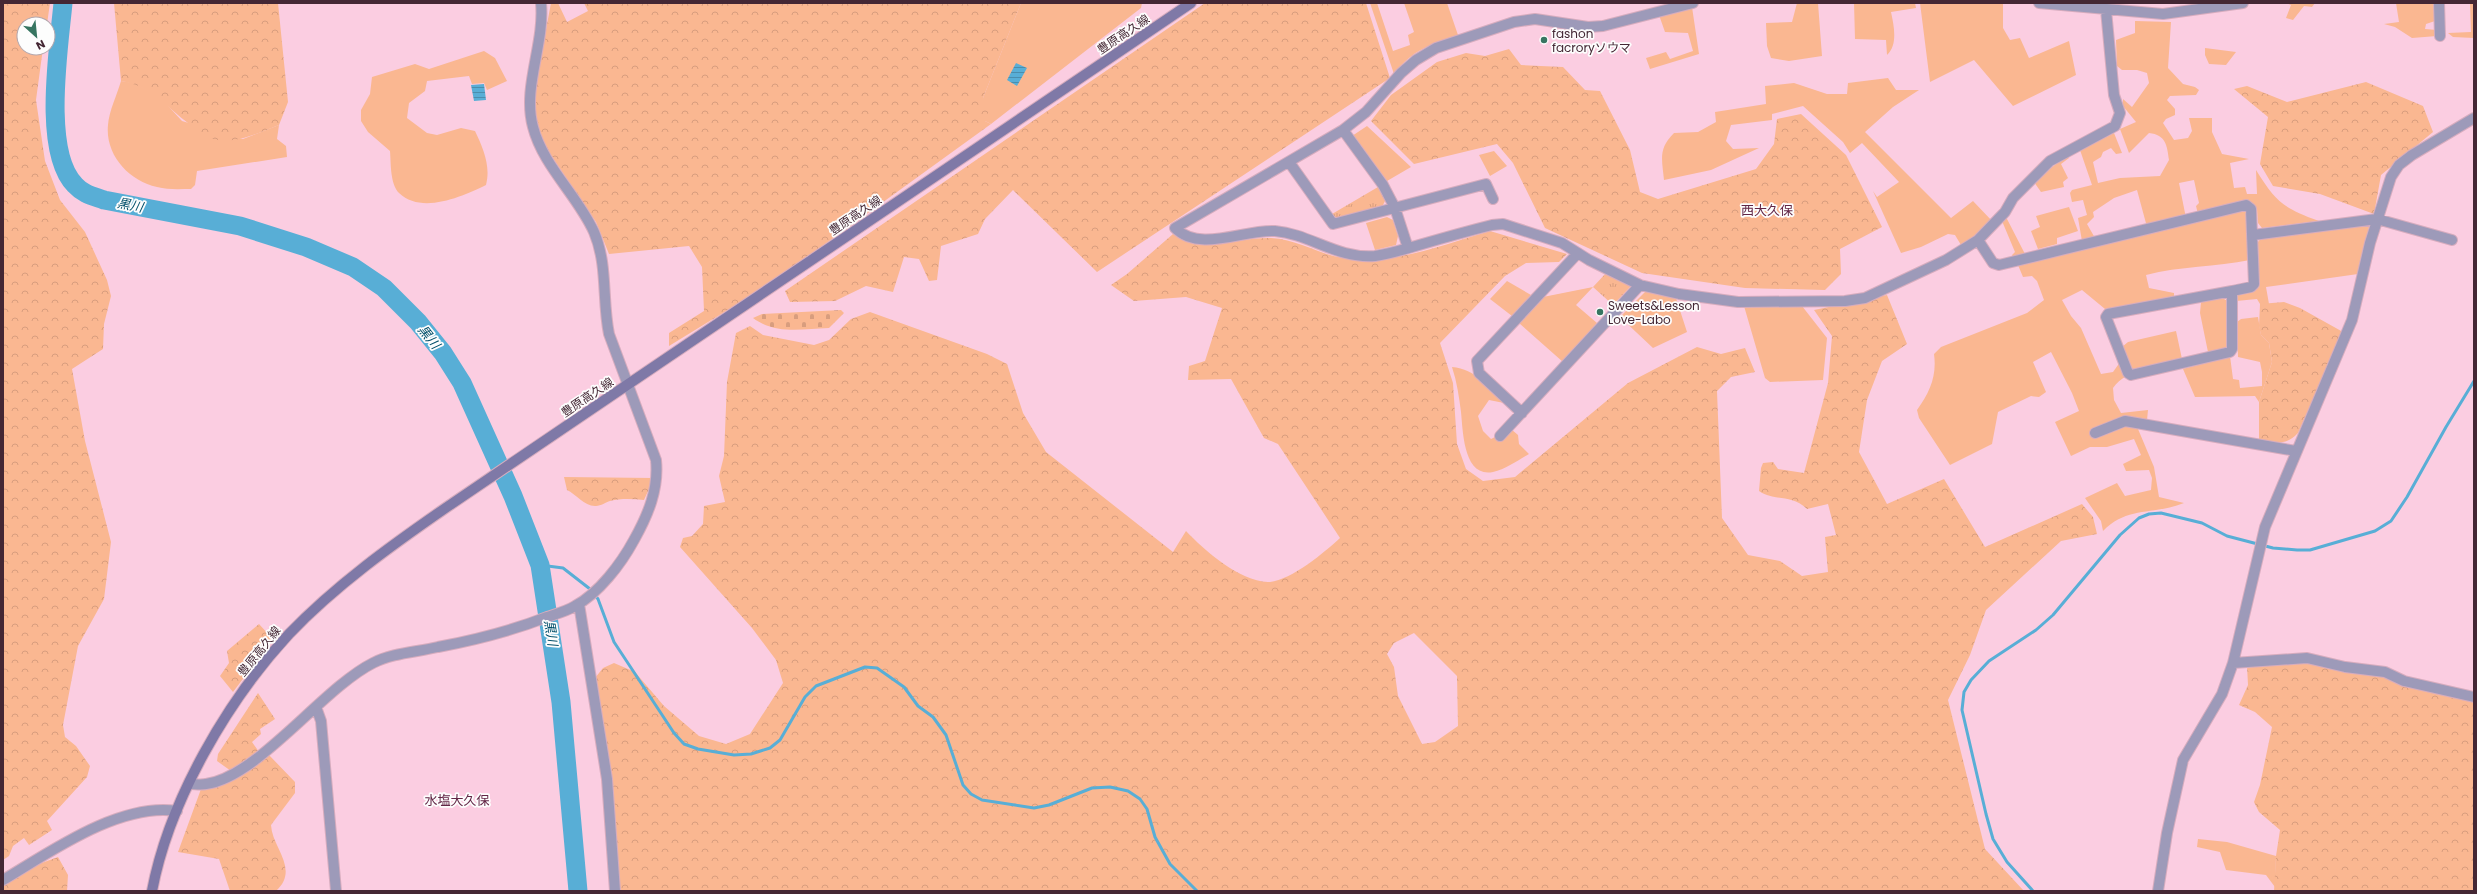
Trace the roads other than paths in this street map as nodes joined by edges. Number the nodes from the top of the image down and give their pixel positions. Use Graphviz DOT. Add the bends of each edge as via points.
graph roads {
  1 [pos="541,3"];
  2 [pos="1191,3"];
  3 [pos="1693,3"];
  4 [pos="2039,3"];
  5 [pos="2243,3"];
  6 [pos="2439,3"];
  7 [pos="2106,10"];
  8 [pos="2440,36"];
  9 [pos="2474,118"];
  10 [pos="1343,130"];
  11 [pos="1289,162"];
  12 [pos="1494,199"];
  13 [pos="1395,208"];
  14 [pos="2377,219"];
  15 [pos="2253,235"];
  16 [pos="1978,240"];
  17 [pos="2452,240"];
  18 [pos="1408,248"];
  19 [pos="1578,253"];
  20 [pos="1640,285"];
  21 [pos="2232,291"];
  22 [pos="627,385"];
  23 [pos="1522,413"];
  24 [pos="2095,433"];
  25 [pos="1500,436"];
  26 [pos="2296,450"];
  27 [pos="578,604"];
  28 [pos="2233,663"];
  29 [pos="2474,697"];
  30 [pos="316,707"];
  31 [pos="190,784"];
  32 [pos="176,811"];
  33 [pos="3,880"];
  34 [pos="152,891"];
  35 [pos="336,891"];
  36 [pos="615,891"];
  37 [pos="2158,891"];
  1 -- 22 [label="street" via="532,92 532,126 539,144 593,230 600,247 605,315"];
  2 -- 22 [label="main road, 豊原高久線"];
  3 -- 10 [label="street" via="1603,26 1588,27 1535,19 1514,22 1436,48 1401,73 1366,112"];
  4 -- 7 [label="street"];
  5 -- 7 [label="street" via="2163,14"];
  6 -- 8 [label="street"];
  7 -- 16 [label="street" via="2114,95 2120,113 2116,124 2050,161 2013,198 2005,212"];
  9 -- 14 [label="street" via="2399,165 2391,177"];
  10 -- 11 [label="street"];
  10 -- 13 [label="street" via="1383,185"];
  11 -- 13 [label="street" via="1333,224"];
  11 -- 18 [label="street" via="1175,228 1183,235 1195,238 1276,231 1350,254 1374,256"];
  12 -- 13 [label="street" via="1486,184"];
  13 -- 18 [label="street"];
  14 -- 15 [label="street"];
  14 -- 17 [label="street"];
  14 -- 26 [label="street" via="2352,320"];
  15 -- 16 [label="street" via="2251,209 2246,205 1999,265 1993,264"];
  15 -- 21 [label="street" via="2254,284"];
  16 -- 20 [label="street" via="1910,278 1865,298 1845,301 1738,302 1679,294"];
  18 -- 19 [label="street" via="1503,224 1546,237"];
  19 -- 20 [label="street"];
  19 -- 23 [label="street" via="1477,362 1478,372"];
  20 -- 23 [label="street"];
  21 -- 21 [label="street" via="2108,314 2106,317 2128,373 2131,375 2230,352"];
  22 -- 27 [label="street" via="656,460 658,477 654,496 628,551 599,585"];
  22 -- 31 [label="main road, 豊原高久線" via="469,492 344,583 290,633 267,659 223,720 203,754"];
  23 -- 25 [label="street"];
  24 -- 26 [label="street" via="2126,421"];
  26 -- 28 [label="street" via="2263,533"];
  27 -- 30 [label="street" via="519,628 373,662"];
  27 -- 36 [label="street" via="607,779"];
  28 -- 29 [label="street" via="2307,658 2345,667 2385,672 2404,681"];
  28 -- 37 [label="street" via="2222,694 2183,760 2167,833"];
  30 -- 31 [label="street" via="240,769 206,784"];
  30 -- 35 [label="street" via="321,721"];
  31 -- 32 [label="main road, 豊原高久線"];
  32 -- 33 [label="street" via="153,811 95,826"];
  32 -- 34 [label="main road, 豊原高久線"];
}
